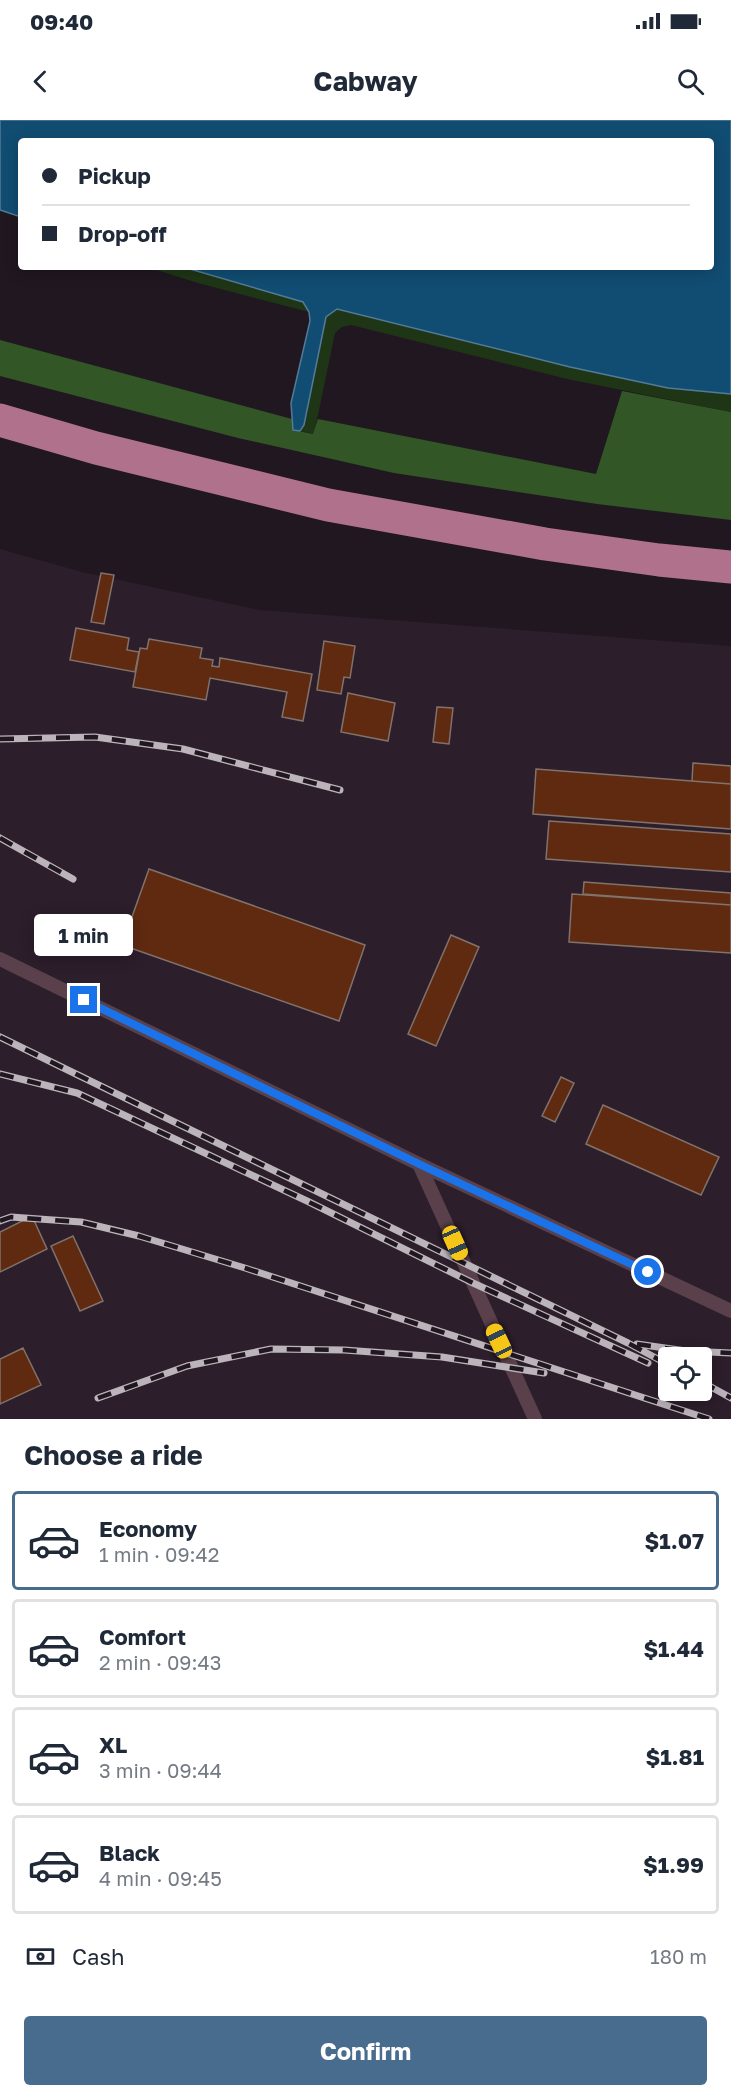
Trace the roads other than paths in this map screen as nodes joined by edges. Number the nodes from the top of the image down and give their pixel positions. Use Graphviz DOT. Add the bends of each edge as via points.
graph roads {
  1 [pos="0,420"];
  2 [pos="731,567"];
  3 [pos="0,959"];
  4 [pos="419,1164"];
  5 [pos="731,1311"];
  6 [pos="535,1419"];
  1 -- 2 [label="highway" via="107,451 328,505 545,544"];
  3 -- 4 [label="lane"];
  4 -- 5 [label="lane"];
  4 -- 6 [label="lane"];
}
